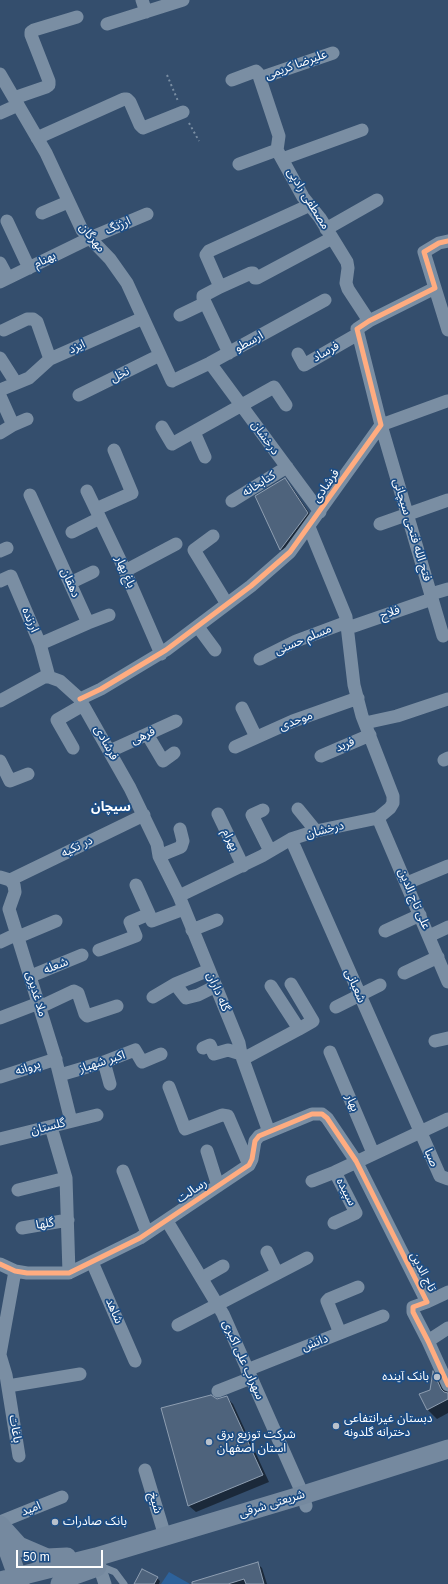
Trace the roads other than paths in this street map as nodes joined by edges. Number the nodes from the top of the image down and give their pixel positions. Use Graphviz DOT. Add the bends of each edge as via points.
graph roads {
  1 [pos="183,0"];
  2 [pos="144,6"];
  3 [pos="76,17"];
  4 [pos="107,24"];
  5 [pos="333,52"];
  6 [pos="0,74"];
  7 [pos="259,75"];
  8 [pos="232,80"];
  9 [pos="16,102"];
  10 [pos="0,112"];
  11 [pos="183,112"];
  12 [pos="362,130"];
  13 [pos="37,138"];
  14 [pos="280,154"];
  15 [pos="239,164"];
  16 [pos="377,200"];
  17 [pos="68,202"];
  18 [pos="310,205"];
  19 [pos="42,213"];
  20 [pos="147,214"];
  21 [pos="7,221"];
  22 [pos="329,234"];
  23 [pos="90,238"];
  24 [pos="448,241"];
  25 [pos="0,263"];
  26 [pos="29,268"];
  27 [pos="4,280"];
  28 [pos="220,287"];
  29 [pos="435,288"];
  30 [pos="325,300"];
  31 [pos="205,303"];
  32 [pos="180,315"];
  33 [pos="143,318"];
  34 [pos="369,321"];
  35 [pos="4,330"];
  36 [pos="448,330"];
  37 [pos="358,334"];
  38 [pos="229,353"];
  39 [pos="298,354"];
  40 [pos="160,356"];
  41 [pos="0,358"];
  42 [pos="50,359"];
  43 [pos="210,363"];
  44 [pos="172,382"];
  45 [pos="16,383"];
  46 [pos="0,390"];
  47 [pos="79,395"];
  48 [pos="0,396"];
  49 [pos="447,401"];
  50 [pos="286,405"];
  51 [pos="242,406"];
  52 [pos="27,419"];
  53 [pos="13,425"];
  54 [pos="380,425"];
  55 [pos="162,427"];
  56 [pos="194,432"];
  57 [pos="0,433"];
  58 [pos="114,450"];
  59 [pos="205,457"];
  60 [pos="287,467"];
  61 [pos="87,491"];
  62 [pos="30,495"];
  63 [pos="448,500"];
  64 [pos="232,501"];
  65 [pos="320,512"];
  66 [pos="98,514"];
  67 [pos="407,514"];
  68 [pos="380,524"];
  69 [pos="309,527"];
  70 [pos="72,532"];
  71 [pos="213,536"];
  72 [pos="176,544"];
  73 [pos="125,571"];
  74 [pos="93,572"];
  75 [pos="0,581"];
  76 [pos="70,583"];
  77 [pos="448,589"];
  78 [pos="432,596"];
  79 [pos="227,604"];
  80 [pos="109,615"];
  81 [pos="88,623"];
  82 [pos="348,625"];
  83 [pos="198,627"];
  84 [pos="444,636"];
  85 [pos="40,644"];
  86 [pos="215,650"];
  87 [pos="161,654"];
  88 [pos="260,659"];
  89 [pos="50,677"];
  90 [pos="358,698"];
  91 [pos="448,699"];
  92 [pos="0,701"];
  93 [pos="82,702"];
  94 [pos="242,708"];
  95 [pos="176,721"];
  96 [pos="368,729"];
  97 [pos="147,734"];
  98 [pos="256,737"];
  99 [pos="235,746"];
  100 [pos="73,748"];
  101 [pos="110,751"];
  102 [pos="174,753"];
  103 [pos="320,756"];
  104 [pos="0,761"];
  105 [pos="28,774"];
  106 [pos="298,809"];
  107 [pos="263,810"];
  108 [pos="218,814"];
  109 [pos="144,815"];
  110 [pos="378,818"];
  111 [pos="180,829"];
  112 [pos="316,831"];
  113 [pos="291,839"];
  114 [pos="270,851"];
  115 [pos="159,856"];
  116 [pos="243,866"];
  117 [pos="448,866"];
  118 [pos="5,878"];
  119 [pos="407,883"];
  120 [pos="136,885"];
  121 [pos="181,902"];
  122 [pos="149,914"];
  123 [pos="420,915"];
  124 [pos="218,920"];
  125 [pos="56,921"];
  126 [pos="448,927"];
  127 [pos="192,930"];
  128 [pos="385,931"];
  129 [pos="18,936"];
  130 [pos="429,936"];
  131 [pos="0,942"];
  132 [pos="99,950"];
  133 [pos="82,955"];
  134 [pos="438,957"];
  135 [pos="209,970"];
  136 [pos="404,973"];
  137 [pos="30,976"];
  138 [pos="448,982"];
  139 [pos="175,984"];
  140 [pos="291,984"];
  141 [pos="380,985"];
  142 [pos="216,986"];
  143 [pos="271,986"];
  144 [pos="359,995"];
  145 [pos="153,997"];
  146 [pos="39,1005"];
  147 [pos="117,1006"];
  148 [pos="336,1006"];
  149 [pos="0,1018"];
  150 [pos="299,1029"];
  151 [pos="448,1038"];
  152 [pos="435,1041"];
  153 [pos="203,1048"];
  154 [pos="330,1052"];
  155 [pos="161,1054"];
  156 [pos="242,1057"];
  157 [pos="56,1059"];
  158 [pos="104,1062"];
  159 [pos="60,1075"];
  160 [pos="0,1077"];
  161 [pos="110,1084"];
  162 [pos="169,1086"];
  163 [pos="97,1115"];
  164 [pos="448,1119"];
  165 [pos="72,1121"];
  166 [pos="51,1127"];
  167 [pos="269,1132"];
  168 [pos="420,1132"];
  169 [pos="0,1139"];
  170 [pos="206,1152"];
  171 [pos="373,1153"];
  172 [pos="356,1161"];
  173 [pos="249,1165"];
  174 [pos="123,1171"];
  175 [pos="335,1172"];
  176 [pos="66,1178"];
  177 [pos="448,1179"];
  178 [pos="312,1181"];
  179 [pos="218,1186"];
  180 [pos="18,1190"];
  181 [pos="68,1220"];
  182 [pos="167,1221"];
  183 [pos="334,1223"];
  184 [pos="22,1228"];
  185 [pos="147,1233"];
  186 [pos="267,1252"];
  187 [pos="307,1258"];
  188 [pos="92,1262"];
  189 [pos="0,1264"];
  190 [pos="223,1266"];
  191 [pos="15,1271"];
  192 [pos="69,1273"];
  193 [pos="277,1273"];
  194 [pos="202,1278"];
  195 [pos="358,1287"];
  196 [pos="448,1292"];
  197 [pos="427,1302"];
  198 [pos="217,1304"];
  199 [pos="383,1316"];
  200 [pos="178,1325"];
  201 [pos="448,1328"];
  202 [pos="340,1333"];
  203 [pos="428,1341"];
  204 [pos="0,1358"];
  205 [pos="135,1361"];
  206 [pos="80,1374"];
  207 [pos="249,1374"];
  208 [pos="448,1385"];
  209 [pos="8,1386"];
  210 [pos="218,1390"];
  211 [pos="448,1449"];
  212 [pos="19,1456"];
  213 [pos="448,1462"];
  214 [pos="145,1470"];
  215 [pos="62,1497"];
  216 [pos="304,1500"];
  217 [pos="0,1524"];
  218 [pos="0,1528"];
  219 [pos="165,1536"];
  220 [pos="101,1569"];
  221 [pos="15,1581"];
  222 [pos="60,1584"];
  223 [pos="124,1584"];
  1 -- 2 [label="street"];
  2 -- 4 [label="street"];
  3 -- 9 [label="street" via="31,32 49,85"];
  5 -- 7 [label="street, علیرضا کریمی"];
  6 -- 9 [label="street, مهرگان"];
  7 -- 8 [label="street, علیرضا کریمی"];
  7 -- 14 [label="street, مصطفی رادپی" via="278,136"];
  9 -- 10 [label="street"];
  9 -- 13 [label="street, مهرگان"];
  11 -- 13 [label="street" via="143,128 130,102 124,99"];
  12 -- 14 [label="street"];
  13 -- 17 [label="street, مهرگان"];
  14 -- 15 [label="street"];
  14 -- 18 [label="street, مصطفی رادپی"];
  16 -- 22 [label="street"];
  17 -- 19 [label="street"];
  17 -- 23 [label="street, مهرگان" via="82,230"];
  18 -- 22 [label="street, مصطفی رادپی"];
  18 -- 28 [label="street" via="209,251 206,255 207,260"];
  20 -- 23 [label="street, ارژنگ"];
  21 -- 26 [label="street"];
  22 -- 28 [label="street" via="257,278 251,273"];
  22 -- 34 [label="street, مصطفی رادپی" via="347,262 348,289"];
  23 -- 26 [label="street, بهنام"];
  23 -- 33 [label="street, مهرگان" via="110,259 127,283"];
  24 -- 29 [label="street" via="424,252"];
  25 -- 27 [label="street"];
  26 -- 27 [label="street, بهنام"];
  28 -- 31 [label="street" via="203,296"];
  29 -- 34 [label="street"];
  29 -- 36 [label="street"];
  30 -- 38 [label="street, ارسطو"];
  31 -- 32 [label="street"];
  31 -- 38 [label="street"];
  33 -- 40 [label="street, مهرگان"];
  33 -- 42 [label="street, ایزد"];
  34 -- 37 [label="street" via="357,329"];
  35 -- 42 [label="street" via="27,319 33,319 37,322"];
  37 -- 39 [label="street, فرساد" via="304,365"];
  37 -- 54 [label="street"];
  38 -- 43 [label="street, ارسطو"];
  40 -- 44 [label="street, مهرگان"];
  40 -- 47 [label="street, نخل"];
  41 -- 45 [label="street"];
  42 -- 45 [label="street, ایزد" via="29,378"];
  43 -- 44 [label="street, ارسطو"];
  43 -- 51 [label="street, درخشان"];
  45 -- 46 [label="street, ایزد"];
  48 -- 53 [label="street"];
  49 -- 54 [label="street"];
  50 -- 51 [label="street" via="274,387"];
  51 -- 56 [label="street"];
  51 -- 60 [label="street, درخشان"];
  52 -- 53 [label="street"];
  53 -- 57 [label="street"];
  54 -- 65 [label="street, فرشادی"];
  54 -- 67 [label="street, فتح الله فتحی سیچانی"];
  55 -- 56 [label="street" via="172,444"];
  56 -- 59 [label="street"];
  58 -- 66 [label="street" via="132,493"];
  60 -- 64 [label="street, کتابخانه"];
  60 -- 65 [label="street, درخشان"];
  61 -- 66 [label="street, باغ بهار"];
  62 -- 76 [label="street, دهقان"];
  63 -- 67 [label="street"];
  65 -- 69 [label="street, فرشادی"];
  66 -- 70 [label="street"];
  66 -- 73 [label="street, باغ بهار"];
  67 -- 68 [label="street"];
  67 -- 78 [label="street, فتح الله فتحی سیچانی"];
  69 -- 79 [label="street, فرشادی" via="290,552"];
  69 -- 82 [label="street"];
  71 -- 79 [label="street" via="194,550"];
  72 -- 73 [label="street"];
  73 -- 87 [label="street, باغ بهار"];
  74 -- 76 [label="street"];
  75 -- 85 [label="street, ارزنده" via="11,576"];
  76 -- 81 [label="street, دهقان"];
  77 -- 78 [label="street, فلاح"];
  78 -- 82 [label="street, فلاح"];
  78 -- 84 [label="street, فتح الله فتحی سیچانی"];
  79 -- 83 [label="street, فرشادی"];
  80 -- 81 [label="street"];
  81 -- 85 [label="street"];
  82 -- 88 [label="street, مسلم حسنی" via="296,641"];
  82 -- 90 [label="street" via="354,685"];
  83 -- 86 [label="street"];
  83 -- 87 [label="street, فرشادی"];
  85 -- 89 [label="street, ارزنده"];
  87 -- 93 [label="street, فرشادی"];
  89 -- 92 [label="street" via="44,677"];
  89 -- 93 [label="street, فرشادی" via="60,681"];
  90 -- 96 [label="street"];
  90 -- 98 [label="street, موحدی"];
  91 -- 96 [label="street"];
  93 -- 100 [label="street" via="57,720"];
  93 -- 101 [label="street, فرشادی"];
  94 -- 98 [label="street"];
  95 -- 97 [label="street, فرهی"];
  96 -- 103 [label="street, فربد"];
  96 -- 110 [label="street" via="393,796 390,808"];
  97 -- 101 [label="street, فرهی"];
  97 -- 102 [label="street" via="163,761"];
  98 -- 99 [label="street, موحدی"];
  101 -- 109 [label="street, فرشادی"];
  104 -- 105 [label="street" via="10,782"];
  106 -- 112 [label="street"];
  107 -- 114 [label="street" via="252,815"];
  108 -- 116 [label="street, بهرام"];
  109 -- 115 [label="street, گله داران"];
  109 -- 118 [label="street, در تکیه"];
  110 -- 112 [label="street, درخشان"];
  110 -- 119 [label="street, علی تاج الدین"];
  111 -- 115 [label="street" via="183,841 181,847"];
  112 -- 113 [label="street, درخشان"];
  113 -- 114 [label="street, درخشان"];
  113 -- 144 [label="street, شعبانی"];
  114 -- 116 [label="street, درخشان"];
  115 -- 121 [label="street, گله داران"];
  116 -- 121 [label="street, درخشان"];
  117 -- 119 [label="street"];
  118 -- 129 [label="street, ملا غدیری" via="14,885 15,892 9,909"];
  119 -- 123 [label="street, علی تاج الدین"];
  120 -- 122 [label="street"];
  121 -- 122 [label="street, درخشان" via="152,921"];
  121 -- 127 [label="street, گله داران"];
  122 -- 132 [label="street" via="130,922 136,936"];
  123 -- 128 [label="street"];
  123 -- 130 [label="street, علی تاج الدین"];
  124 -- 127 [label="street"];
  125 -- 129 [label="street"];
  126 -- 130 [label="street"];
  127 -- 135 [label="street, گله داران"];
  129 -- 131 [label="street"];
  129 -- 137 [label="street, ملا غدیری"];
  130 -- 134 [label="street, علی تاج الدین"];
  133 -- 137 [label="street, شعله"];
  134 -- 136 [label="street"];
  134 -- 138 [label="street, علی تاج الدین"];
  135 -- 139 [label="street"];
  135 -- 142 [label="street, گله داران"];
  137 -- 146 [label="street, ملا غدیری"];
  139 -- 142 [label="street" via="186,998"];
  139 -- 145 [label="street"];
  140 -- 150 [label="street" via="313,1021"];
  141 -- 144 [label="street"];
  142 -- 156 [label="street, گله داران"];
  143 -- 150 [label="street"];
  144 -- 148 [label="street"];
  144 -- 168 [label="street, شعبانی"];
  146 -- 147 [label="street" via="74,992 78,993 87,1016"];
  146 -- 149 [label="street"];
  146 -- 157 [label="street, ملا غدیری"];
  150 -- 156 [label="street"];
  151 -- 152 [label="street"];
  153 -- 156 [label="street" via="210,1045 214,1054 228,1050"];
  154 -- 171 [label="street, بهار"];
  155 -- 158 [label="street, اکبر شهباز" via="142,1062 135,1050"];
  156 -- 167 [label="street, گله داران"];
  157 -- 159 [label="street, ملا غدیری"];
  157 -- 160 [label="street, پروانه"];
  158 -- 159 [label="street, اکبر شهباز"];
  158 -- 161 [label="street"];
  159 -- 165 [label="street, ملا غدیری"];
  162 -- 173 [label="street" via="185,1129 222,1115 228,1116"];
  163 -- 165 [label="street, گلستان"];
  164 -- 168 [label="street"];
  165 -- 166 [label="street, گلستان"];
  166 -- 169 [label="street, گلستان"];
  166 -- 176 [label="street"];
  167 -- 172 [label="street" via="312,1114 322,1114"];
  167 -- 173 [label="street" via="259,1136 255,1141"];
  168 -- 171 [label="street"];
  168 -- 177 [label="street, صبا" via="440,1176"];
  170 -- 179 [label="street"];
  171 -- 172 [label="street"];
  172 -- 175 [label="street, سپیده"];
  172 -- 197 [label="street, تاج الدین"];
  173 -- 179 [label="street, رسالت"];
  174 -- 185 [label="street"];
  175 -- 178 [label="street"];
  175 -- 183 [label="street, سپیده" via="356,1213"];
  176 -- 180 [label="street"];
  176 -- 181 [label="street"];
  179 -- 182 [label="street, رسالت"];
  181 -- 184 [label="street, گلها"];
  181 -- 192 [label="street"];
  182 -- 185 [label="street, رسالت"];
  182 -- 194 [label="street, سهراب علی اکبری"];
  185 -- 188 [label="street, رسالت"];
  186 -- 193 [label="street"];
  187 -- 193 [label="street"];
  188 -- 192 [label="street, رسالت"];
  188 -- 205 [label="street, شاهد"];
  189 -- 191 [label="street, رسالت"];
  190 -- 194 [label="street"];
  191 -- 192 [label="street, رسالت"];
  191 -- 204 [label="street, باغات"];
  193 -- 198 [label="street"];
  194 -- 198 [label="street, سهراب علی اکبری"];
  195 -- 202 [label="street" via="327,1301"];
  196 -- 197 [label="street"];
  197 -- 203 [label="street, تاج الدین" via="412,1309"];
  198 -- 200 [label="street"];
  198 -- 207 [label="street, سهراب علی اکبری"];
  199 -- 202 [label="street, دانش"];
  201 -- 203 [label="street"];
  202 -- 207 [label="street, دانش"];
  203 -- 208 [label="street, تاج الدین"];
  204 -- 209 [label="street, باغات"];
  206 -- 209 [label="street"];
  207 -- 210 [label="street, دانش"];
  207 -- 216 [label="street, سهراب علی اکبری"];
  209 -- 212 [label="street, باغات"];
  211 -- 216 [label="main road, شریعتی شرقی"];
  213 -- 216 [label="main road, شریعتی شرقی"];
  214 -- 219 [label="street, شیخ"];
  215 -- 217 [label="street, امید"];
  216 -- 219 [label="main road, شریعتی شرقی"];
  216 -- 220 [label="main road, شریعتی شرقی"];
  217 -- 220 [label="main road" via="19,1546 47,1558"];
  218 -- 221 [label="main road"];
  219 -- 220 [label="main road, شریعتی شرقی"];
  220 -- 221 [label="main road, شریعتی شرقی"];
  220 -- 222 [label="main road" via="72,1576"];
  220 -- 223 [label="lane" via="115,1572"];
}
